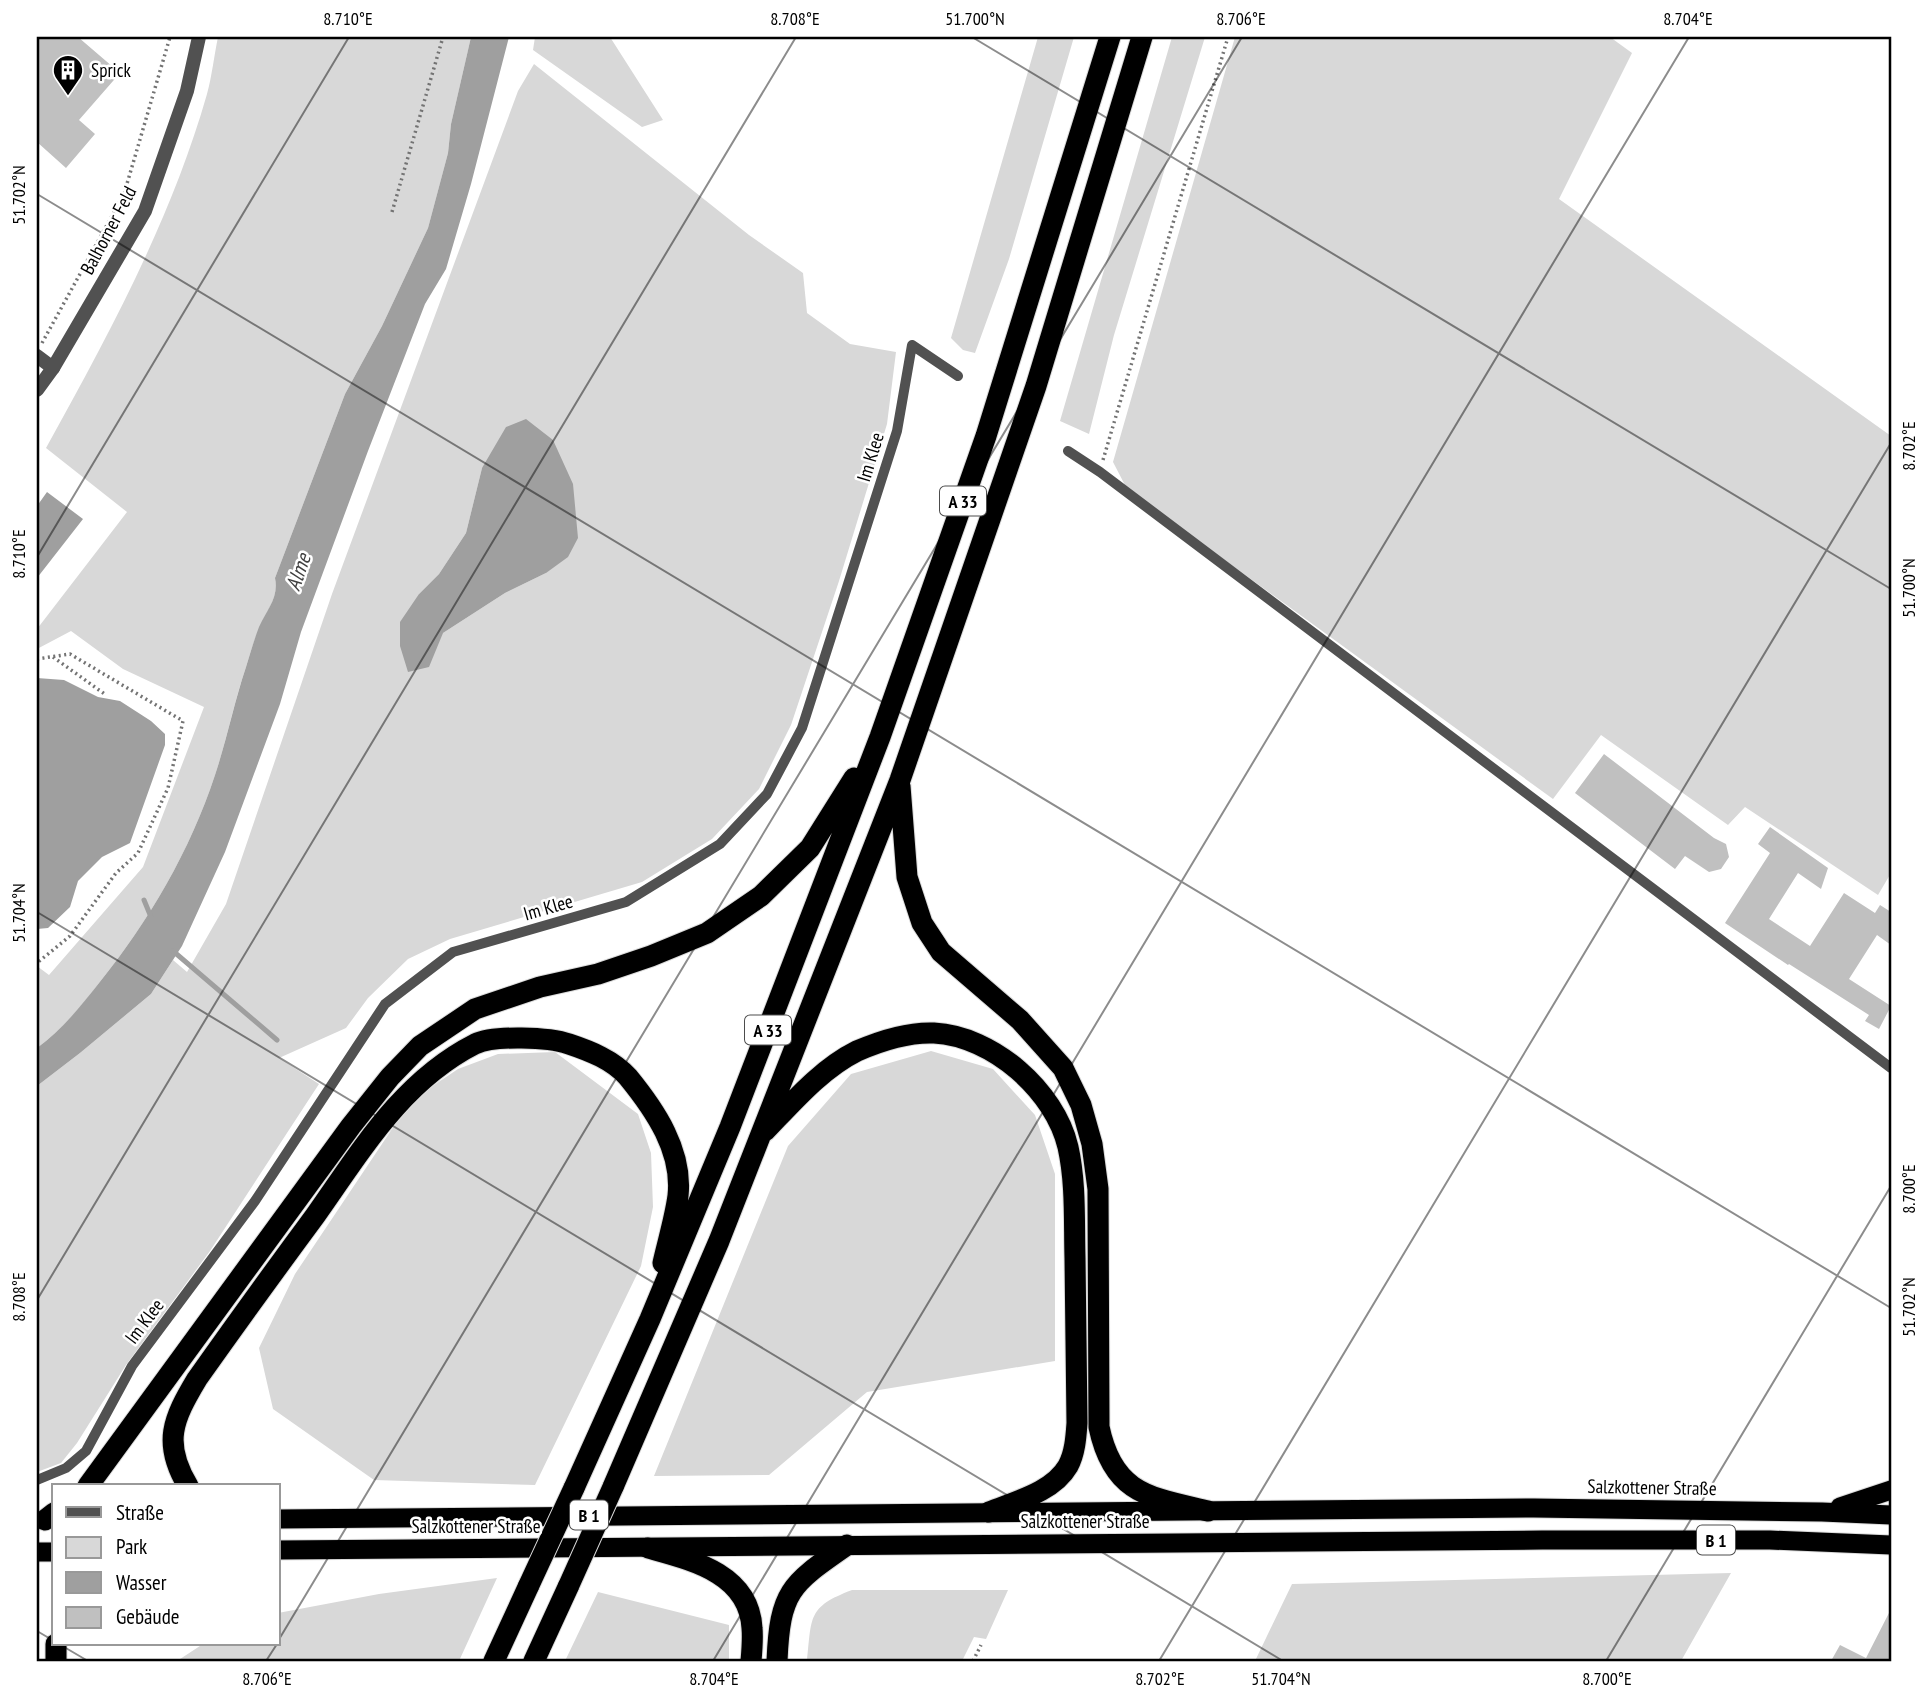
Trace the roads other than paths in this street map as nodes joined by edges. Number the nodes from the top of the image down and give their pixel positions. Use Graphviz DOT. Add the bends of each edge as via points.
graph roads {
  1 [pos="199,37"];
  2 [pos="1111,37"];
  3 [pos="1142,37"];
  4 [pos="37,354"];
  5 [pos="53,368"];
  6 [pos="958,376"];
  7 [pos="37,390"];
  8 [pos="1068,451"];
  9 [pos="880,737"];
  10 [pos="900,780"];
  11 [pos="1891,1068"];
  12 [pos="759,1138"];
  13 [pos="650,1319"];
  14 [pos="37,1480"];
  15 [pos="89,1484"];
  16 [pos="187,1484"];
  17 [pos="1891,1490"];
  18 [pos="1208,1511"];
  19 [pos="1822,1511"];
  20 [pos="989,1512"];
  21 [pos="1891,1515"];
  22 [pos="280,1519"];
  23 [pos="848,1545"];
  24 [pos="1891,1545"];
  25 [pos="648,1548"];
  26 [pos="280,1550"];
  27 [pos="495,1661"];
  28 [pos="534,1661"];
  29 [pos="751,1661"];
  30 [pos="778,1661"];
  1 -- 5 [label="street, Balhorner Feld" via="187,91 145,211"];
  2 -- 9 [label="highway, A 33" via="986,436"];
  3 -- 10 [label="highway, A 33" via="1036,386"];
  4 -- 5 [label="street"];
  5 -- 7 [label="street, Balhorner Feld"];
  6 -- 14 [label="lane, Im Klee" via="912,345 897,431 807,715 766,794 720,844 626,902 453,952 385,1004 255,1201 132,1366 86,1451 66,1468"];
  8 -- 11 [label="lane"];
  9 -- 13 [label="highway, A 33" via="730,1127"];
  9 -- 15 [label="highway" via="810,848 761,896 707,933 598,974 475,1009 420,1046 351,1126"];
  10 -- 12 [label="highway, A 33"];
  10 -- 18 [label="highway" via="907,877 922,923 941,952 1020,1020 1063,1068 1081,1105 1098,1189 1099,1427 1103,1447 1114,1470 1132,1488"];
  12 -- 20 [label="highway" via="817,1078 857,1052 898,1037 935,1033 968,1040 1003,1057 1031,1081 1050,1107 1067,1145 1073,1191 1074,1448 1068,1466 1052,1485"];
  12 -- 28 [label="highway, A 33, bridge" via="719,1241"];
  13 -- 16 [label="highway" via="678,1194 675,1158 664,1127 646,1098 624,1073 594,1052 532,1037 478,1043 437,1068 403,1097 197,1379 174,1428 172,1450"];
  13 -- 27 [label="highway, A 33, bridge"];
  17 -- 19 [label="highway"];
  18 -- 19 [label="highway, Salzkottener Straße / B 1"];
  18 -- 20 [label="highway, Salzkottener Straße / B 1"];
  19 -- 21 [label="highway, Salzkottener Straße / B 1"];
  20 -- 22 [label="highway, Salzkottener Straße / B 1"];
  23 -- 24 [label="highway, Salzkottener Straße / B 1" via="1770,1540"];
  23 -- 25 [label="highway, Salzkottener Straße / B 1"];
  23 -- 30 [label="highway" via="802,1579 784,1602"];
  25 -- 26 [label="highway, Salzkottener Straße / B 1"];
  25 -- 29 [label="highway" via="720,1573 737,1590 752,1626"];
}
